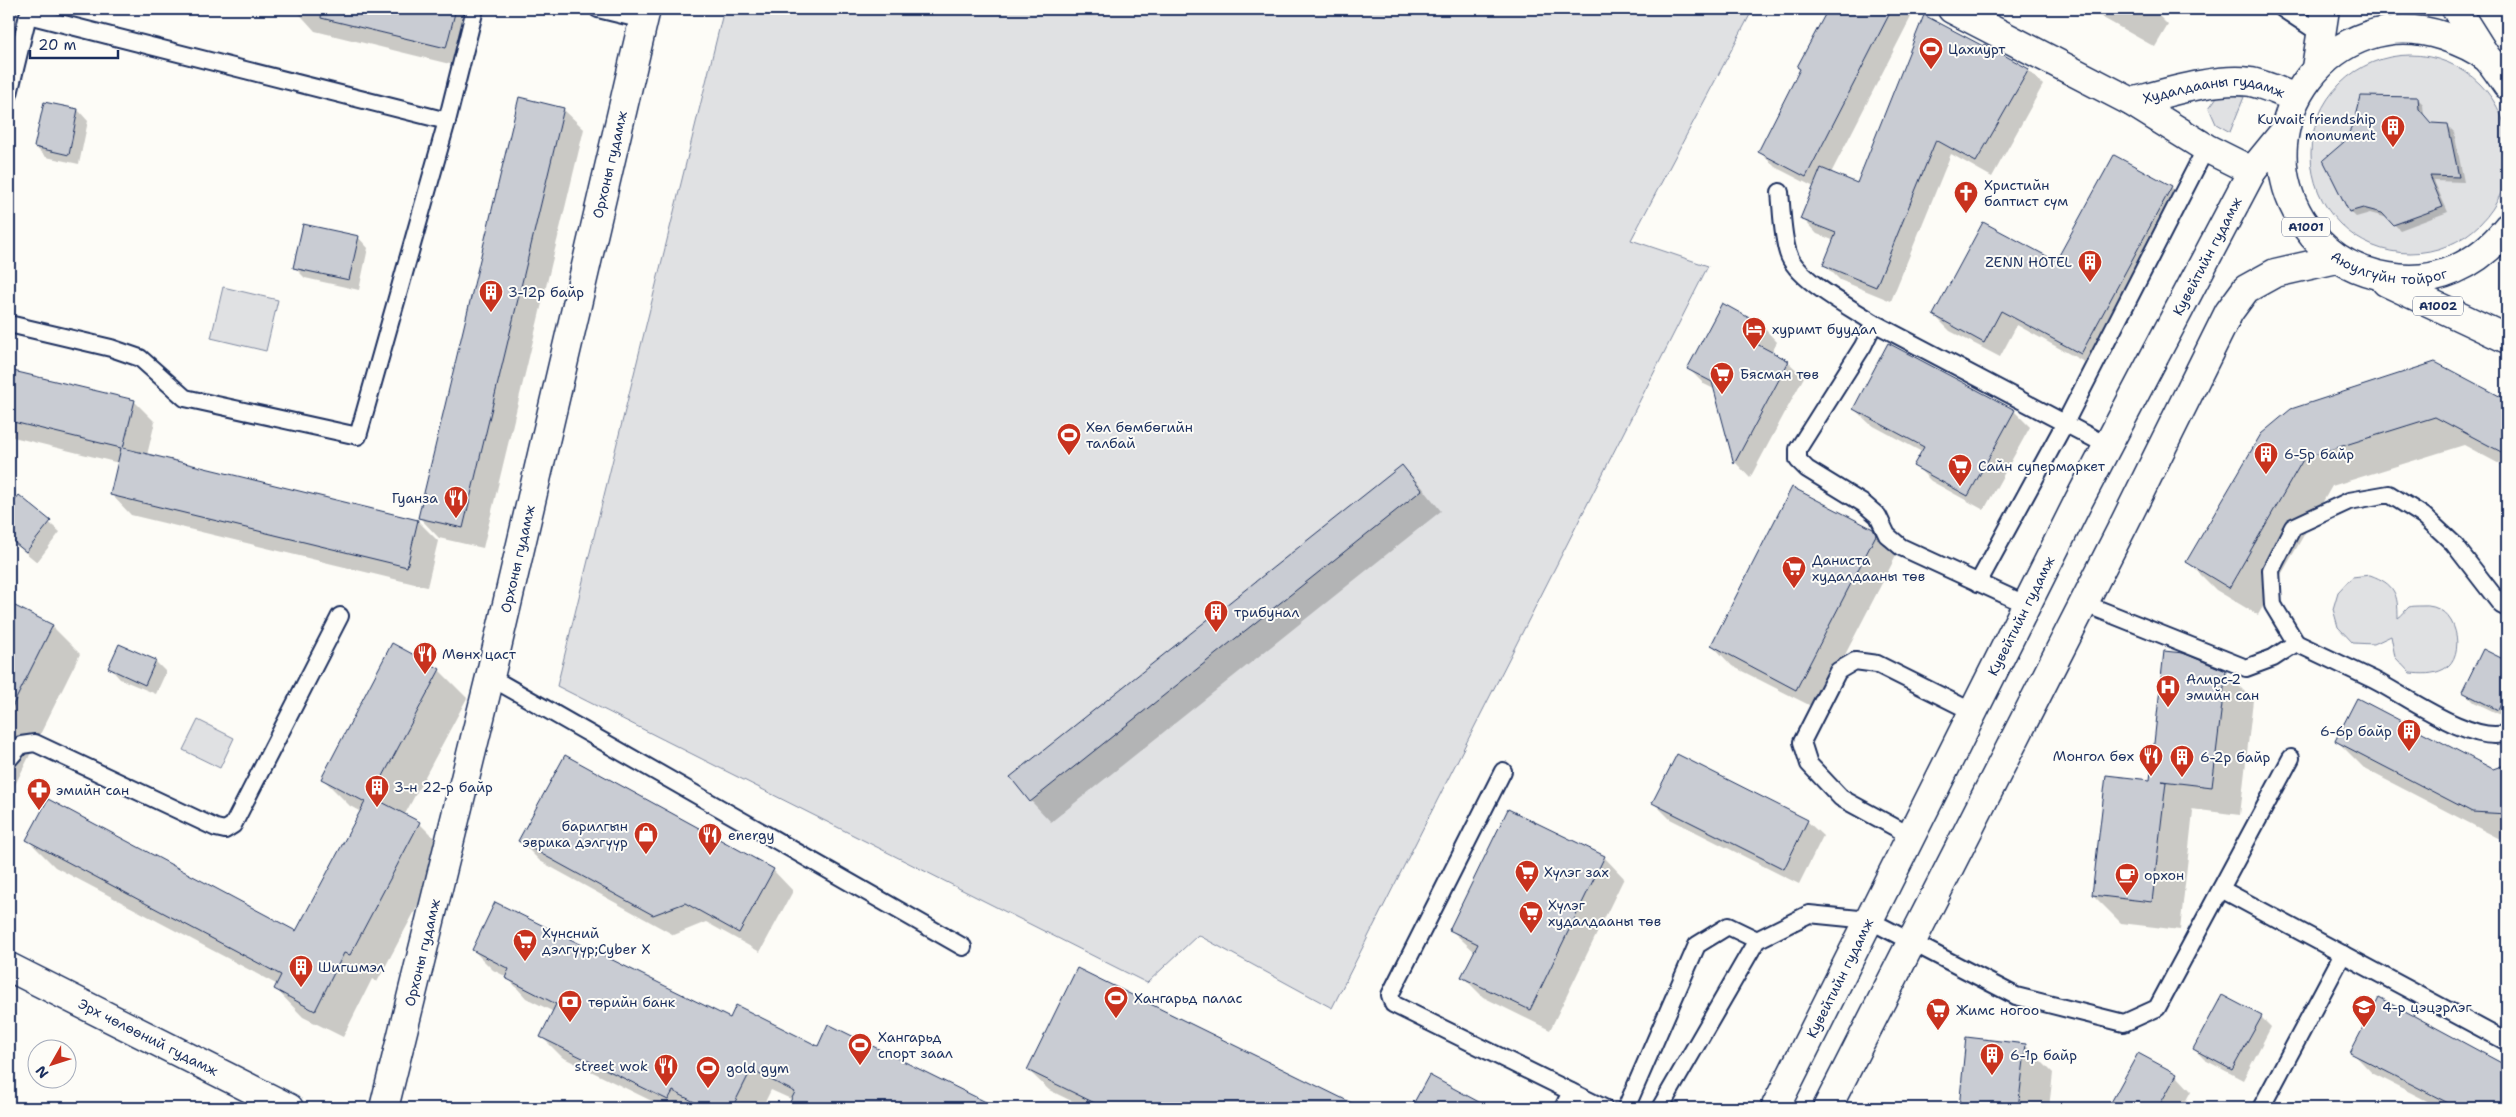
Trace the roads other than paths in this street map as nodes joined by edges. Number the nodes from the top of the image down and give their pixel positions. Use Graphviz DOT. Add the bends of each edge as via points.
graph roads {
  1 [pos="475,9"];
  2 [pos="598,9"];
  3 [pos="1952,9"];
  4 [pos="2283,9"];
  5 [pos="2456,9"];
  6 [pos="645,14"];
  7 [pos="2323,22"];
  8 [pos="2487,59"];
  9 [pos="2316,68"];
  10 [pos="2507,86"];
  11 [pos="9,94"];
  12 [pos="2295,98"];
  13 [pos="2132,102"];
  14 [pos="447,121"];
  15 [pos="2283,133"];
  16 [pos="2206,148"];
  17 [pos="2252,171"];
  18 [pos="1780,192"];
  19 [pos="2507,228"];
  20 [pos="2337,259"];
  21 [pos="2368,274"];
  22 [pos="1874,323"];
  23 [pos="9,324"];
  24 [pos="2507,338"];
  25 [pos="2065,423"];
  26 [pos="2108,446"];
  27 [pos="1978,583"];
  28 [pos="2083,603"];
  29 [pos="2027,605"];
  30 [pos="2507,608"];
  31 [pos="340,616"];
  32 [pos="2296,643"];
  33 [pos="490,677"];
  34 [pos="1973,712"];
  35 [pos="2507,733"];
  36 [pos="2291,758"];
  37 [pos="9,759"];
  38 [pos="1503,770"];
  39 [pos="1912,836"];
  40 [pos="2221,889"];
  41 [pos="1869,920"];
  42 [pos="1757,940"];
  43 [pos="1912,941"];
  44 [pos="963,947"];
  45 [pos="2343,954"];
  46 [pos="9,967"];
  47 [pos="2507,1042"];
  48 [pos="1571,1092"];
  49 [pos="289,1108"];
  50 [pos="384,1108"];
  51 [pos="1563,1108"];
  52 [pos="1604,1108"];
  53 [pos="1626,1108"];
  54 [pos="1660,1108"];
  55 [pos="1775,1108"];
  56 [pos="1827,1108"];
  57 [pos="2261,1108"];
  1 -- 14 [label="lane"];
  2 -- 6 [label="lane"];
  3 -- 13 [label="main road, Худалдааны гудамж"];
  4 -- 7 [label="lane"];
  5 -- 8 [label="main road, A1001"];
  6 -- 33 [label="main road, Орхоны гудамж"];
  7 -- 9 [label="main road, A1001"];
  8 -- 9 [label="main road, Аюулгүйн тойрог / A1001" via="2461,42 2431,32 2400,30 2369,35 2341,48"];
  8 -- 10 [label="main road, Аюулгүйн тойрог / A1001"];
  9 -- 12 [label="main road, Аюулгүйн тойрог / A1001"];
  11 -- 14 [label="lane" via="28,16"];
  12 -- 13 [label="main road, Худалдааны гудамж" via="2263,85 2235,82 2181,88"];
  12 -- 15 [label="main road, Аюулгүйн тойрог / A1001"];
  13 -- 16 [label="main road, Худалдааны гудамж"];
  14 -- 23 [label="lane" via="358,436 185,398 140,358"];
  15 -- 17 [label="main road, Кувейтийн гудамж"];
  15 -- 20 [label="main road, Аюулгүйн тойрог / A1001" via="2282,169 2292,204 2310,234"];
  16 -- 17 [label="main road, Худалдааны гудамж"];
  16 -- 25 [label="lane"];
  17 -- 26 [label="main road, Кувейтийн гудамж"];
  18 -- 22 [label="lane" via="1788,254 1794,265 1804,276"];
  19 -- 21 [label="main road, Аюулгүйн тойрог / A1001" via="2493,246 2466,266 2434,277 2401,280"];
  20 -- 21 [label="main road, Аюулгүйн тойрог / A1001"];
  20 -- 28 [label="main road" via="2275,273 2246,289 2229,312"];
  21 -- 24 [label="main road, A1002"];
  22 -- 25 [label="lane"];
  22 -- 27 [label="lane" via="1798,449 1798,460 1864,504 1878,516 1887,535 1901,548"];
  25 -- 26 [label="lane"];
  25 -- 27 [label="lane"];
  26 -- 29 [label="main road, Кувейтийн гудамж"];
  27 -- 29 [label="lane"];
  28 -- 32 [label="lane" via="2246,668 2273,658"];
  28 -- 43 [label="main road"];
  29 -- 34 [label="main road, Кувейтийн гудамж"];
  30 -- 32 [label="lane" via="2501,605 2453,543 2424,516 2389,494 2349,501 2293,527 2271,570 2273,605"];
  31 -- 37 [label="lane" via="233,825 225,830 34,743 21,745"];
  32 -- 35 [label="lane" via="2374,680 2442,719 2474,732"];
  33 -- 44 [label="lane"];
  33 -- 50 [label="main road, Орхоны гудамж"];
  34 -- 39 [label="main road, Кувейтийн гудамж"];
  34 -- 39 [label="lane" via="1877,664 1855,661 1838,671 1802,742 1809,764 1842,798"];
  36 -- 40 [label="lane"];
  38 -- 48 [label="lane" via="1390,995 1393,1004"];
  39 -- 41 [label="main road, Кувейтийн гудамж"];
  40 -- 43 [label="lane" via="2157,1008 2124,1023 2016,996"];
  40 -- 45 [label="lane"];
  41 -- 42 [label="lane" via="1810,914"];
  41 -- 43 [label="lane"];
  41 -- 55 [label="main road, Кувейтийн гудамж"];
  42 -- 53 [label="lane" via="1728,926 1697,945"];
  42 -- 54 [label="lane"];
  43 -- 56 [label="main road"];
  45 -- 47 [label="lane"];
  45 -- 57 [label="lane"];
  46 -- 49 [label="main road, Эрх чөлөөний гудамж"];
  48 -- 51 [label="lane"];
  48 -- 52 [label="lane"];
}
